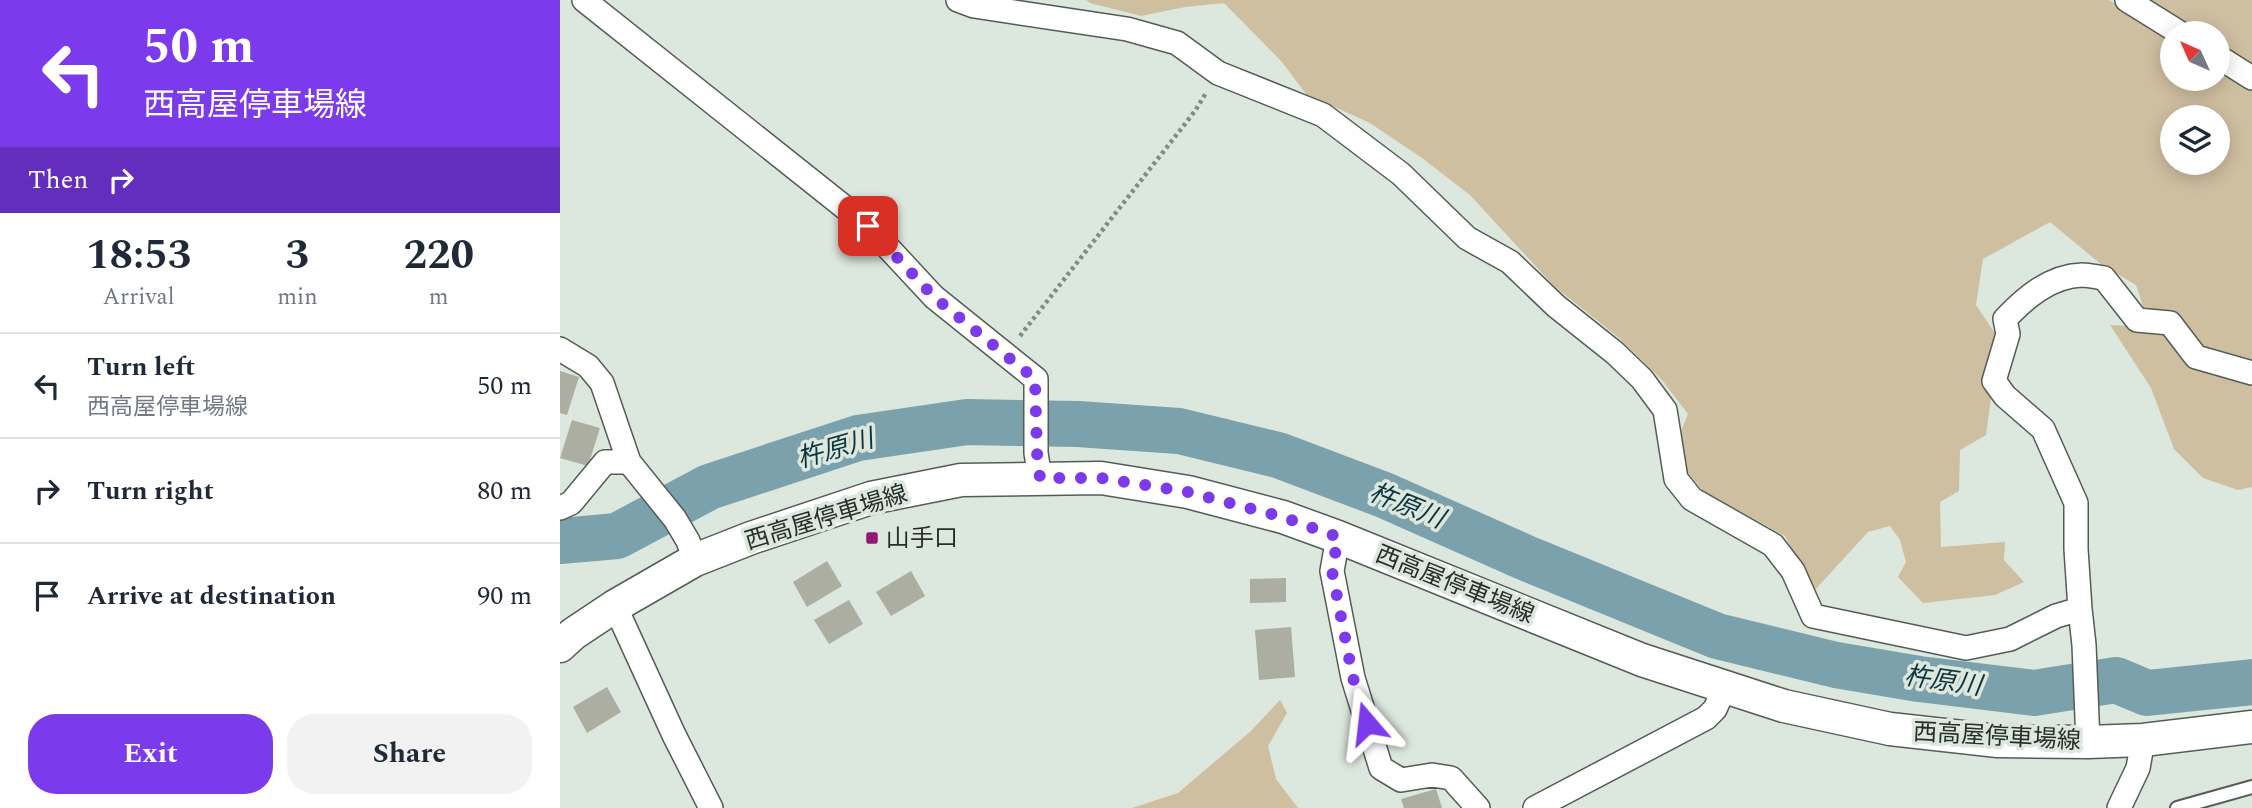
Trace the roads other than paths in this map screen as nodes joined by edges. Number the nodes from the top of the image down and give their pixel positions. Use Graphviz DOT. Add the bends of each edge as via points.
graph roads {
  1 [pos="584,0"];
  2 [pos="958,0"];
  3 [pos="2127,0"];
  4 [pos="2161,21"];
  5 [pos="2230,64"];
  6 [pos="2252,78"];
  7 [pos="560,349"];
  8 [pos="2252,373"];
  9 [pos="629,462"];
  10 [pos="1040,478"];
  11 [pos="560,508"];
  12 [pos="1338,537"];
  13 [pos="695,560"];
  14 [pos="615,606"];
  15 [pos="2080,609"];
  16 [pos="564,634"];
  17 [pos="1725,687"];
  18 [pos="2252,727"];
  19 [pos="2143,740"];
  20 [pos="2088,742"];
  21 [pos="2252,787"];
  22 [pos="712,808"];
  23 [pos="1478,808"];
  24 [pos="1535,808"];
  25 [pos="2119,808"];
  26 [pos="2177,808"];
  1 -- 10 [label="street" via="868,226 934,297 1035,379"];
  2 -- 15 [label="street" via="1127,29 1177,43 1218,74 1323,115 1401,174 1467,238 1510,262 1642,379 1665,410 1676,479 1692,499 1773,545 1793,571 1813,616 1966,648 2010,639"];
  3 -- 4 [label="street"];
  5 -- 6 [label="street"];
  7 -- 9 [label="street" via="588,366 602,383"];
  8 -- 15 [label="street" via="2196,357 2170,323 2137,320 2104,278 2080,275 2054,282 2025,298 2004,319 2008,334 1994,381 2043,429 2076,503"];
  9 -- 11 [label="street" via="605,462 571,503"];
  9 -- 13 [label="street" via="674,519"];
  10 -- 12 [label="main road, 西高屋停車場線" via="1101,478 1188,492"];
  10 -- 13 [label="main road, 西高屋停車場線" via="961,480 871,498"];
  12 -- 17 [label="main road, 西高屋停車場線" via="1642,660"];
  12 -- 23 [label="street" via="1332,571 1353,678 1381,768 1401,780 1432,775 1451,778"];
  13 -- 14 [label="main road, 西高屋停車場線"];
  14 -- 16 [label="main road, 西高屋停車場線"];
  14 -- 22 [label="street"];
  15 -- 20 [label="street"];
  17 -- 20 [label="main road, 西高屋停車場線" via="1784,706 1890,729 1998,741"];
  17 -- 24 [label="street" via="1706,718"];
  18 -- 19 [label="main road, 西高屋停車場線"];
  19 -- 20 [label="main road, 西高屋停車場線"];
  19 -- 25 [label="street" via="2138,768"];
  21 -- 26 [label="lane"];
}
